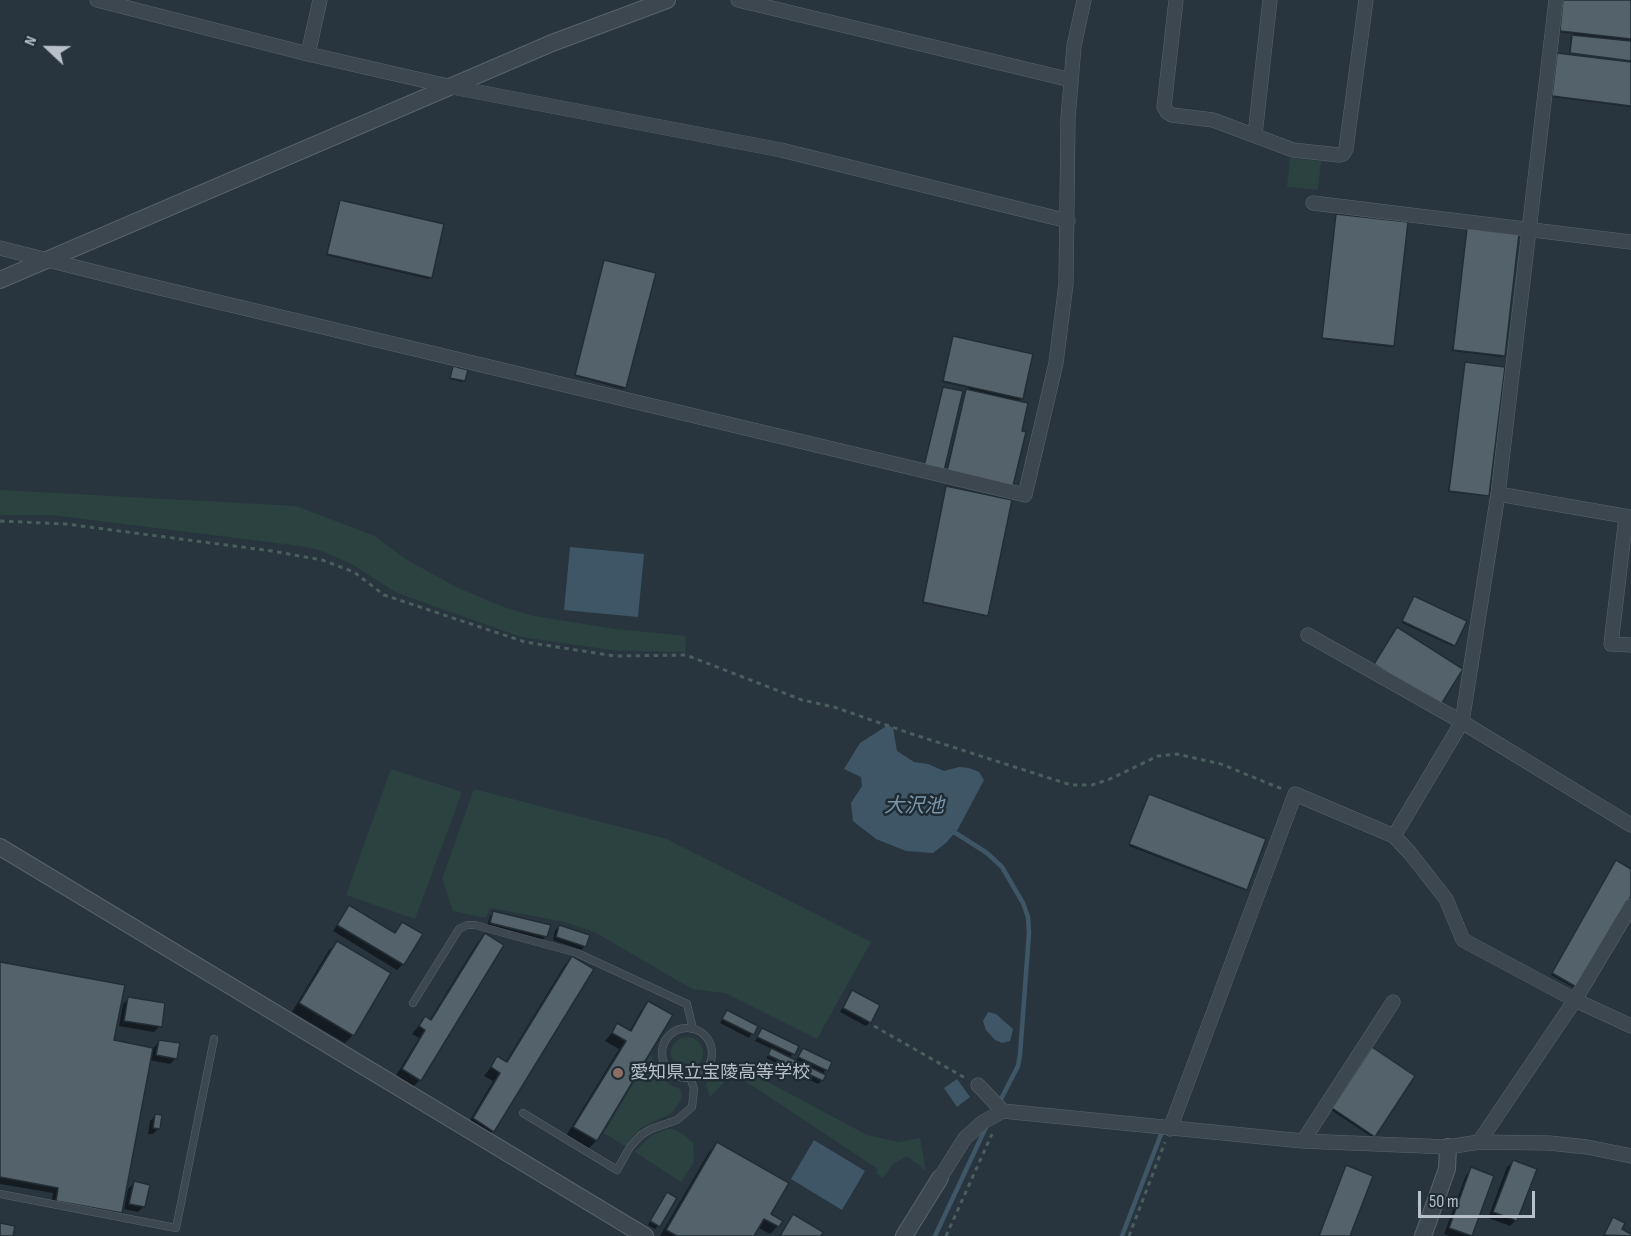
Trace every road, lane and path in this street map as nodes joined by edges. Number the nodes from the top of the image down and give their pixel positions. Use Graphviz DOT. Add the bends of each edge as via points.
graph roads {
  1 [pos="97,0"];
  2 [pos="320,0"];
  3 [pos="667,0"];
  4 [pos="738,0"];
  5 [pos="1084,0"];
  6 [pos="1176,0"];
  7 [pos="1270,0"];
  8 [pos="1366,0"];
  9 [pos="1556,0"];
  10 [pos="308,54"];
  11 [pos="1071,80"];
  12 [pos="452,87"];
  13 [pos="1255,135"];
  14 [pos="1313,203"];
  15 [pos="1068,221"];
  16 [pos="1528,230"];
  17 [pos="1631,242"];
  18 [pos="0,248"];
  19 [pos="48,259"];
  20 [pos="0,280"];
  21 [pos="1498,494"];
  22 [pos="1628,517"];
  23 [pos="0,521"];
  24 [pos="1308,635"];
  25 [pos="1631,645"];
  26 [pos="1462,722"];
  27 [pos="1295,794"];
  28 [pos="1631,825"];
  29 [pos="1394,836"];
  30 [pos="0,848"];
  31 [pos="1631,906"];
  32 [pos="1575,1000"];
  33 [pos="1393,1002"];
  34 [pos="413,1003"];
  35 [pos="874,1026"];
  36 [pos="1631,1026"];
  37 [pos="693,1029"];
  38 [pos="214,1039"];
  39 [pos="690,1077"];
  40 [pos="978,1085"];
  41 [pos="1003,1111"];
  42 [pos="523,1113"];
  43 [pos="1170,1129"];
  44 [pos="1303,1141"];
  45 [pos="1479,1142"];
  46 [pos="1448,1147"];
  47 [pos="1631,1156"];
  48 [pos="940,1178"];
  49 [pos="0,1194"];
  50 [pos="645,1236"];
  51 [pos="904,1236"];
  52 [pos="946,1236"];
  53 [pos="1129,1236"];
  54 [pos="1423,1236"];
  1 -- 10 [label="street"];
  2 -- 10 [label="street"];
  3 -- 12 [label="street" via="552,43"];
  4 -- 11 [label="street"];
  5 -- 11 [label="street"];
  6 -- 13 [label="street" via="1164,107 1172,115 1213,120"];
  7 -- 13 [label="street"];
  8 -- 13 [label="street" via="1343,154 1293,150"];
  9 -- 16 [label="street"];
  10 -- 12 [label="street"];
  11 -- 15 [label="street"];
  12 -- 15 [label="street" via="781,150"];
  12 -- 19 [label="street"];
  14 -- 16 [label="street"];
  15 -- 19 [label="street" via="1066,284 1056,363 1025,495"];
  16 -- 17 [label="street"];
  16 -- 21 [label="street"];
  18 -- 19 [label="street"];
  19 -- 20 [label="street"];
  21 -- 22 [label="street"];
  21 -- 26 [label="street"];
  22 -- 25 [label="street" via="1611,644"];
  23 -- 27 [label="path" via="66,524 322,560 354,572 384,595 525,642 615,656 686,655 801,700 834,707 1071,785 1092,785 1158,756 1177,754 1221,764"];
  24 -- 26 [label="street"];
  26 -- 28 [label="street"];
  26 -- 29 [label="street"];
  27 -- 29 [label="street"];
  27 -- 43 [label="street"];
  29 -- 32 [label="street" via="1446,899 1463,940"];
  30 -- 50 [label="street"];
  31 -- 32 [label="street"];
  32 -- 36 [label="street"];
  32 -- 45 [label="street"];
  33 -- 44 [label="street"];
  34 -- 37 [label="lane" via="459,928 475,925 577,953 687,1004"];
  35 -- 40 [label="path"];
  37 -- 39 [label="lane" via="706,1037 712,1051 705,1070"];
  37 -- 39 [label="lane" via="677,1030 670,1035 662,1052 670,1071"];
  38 -- 49 [label="lane" via="176,1228"];
  39 -- 42 [label="lane" via="694,1089 692,1107 677,1120 641,1135 617,1170"];
  40 -- 41 [label="street"];
  41 -- 43 [label="street"];
  41 -- 48 [label="street" via="965,1138"];
  41 -- 52 [label="path"];
  43 -- 44 [label="street"];
  43 -- 53 [label="path"];
  44 -- 46 [label="street"];
  45 -- 46 [label="street"];
  45 -- 47 [label="street" via="1549,1143"];
  46 -- 54 [label="street" via="1448,1169"];
  48 -- 51 [label="street"];
}
